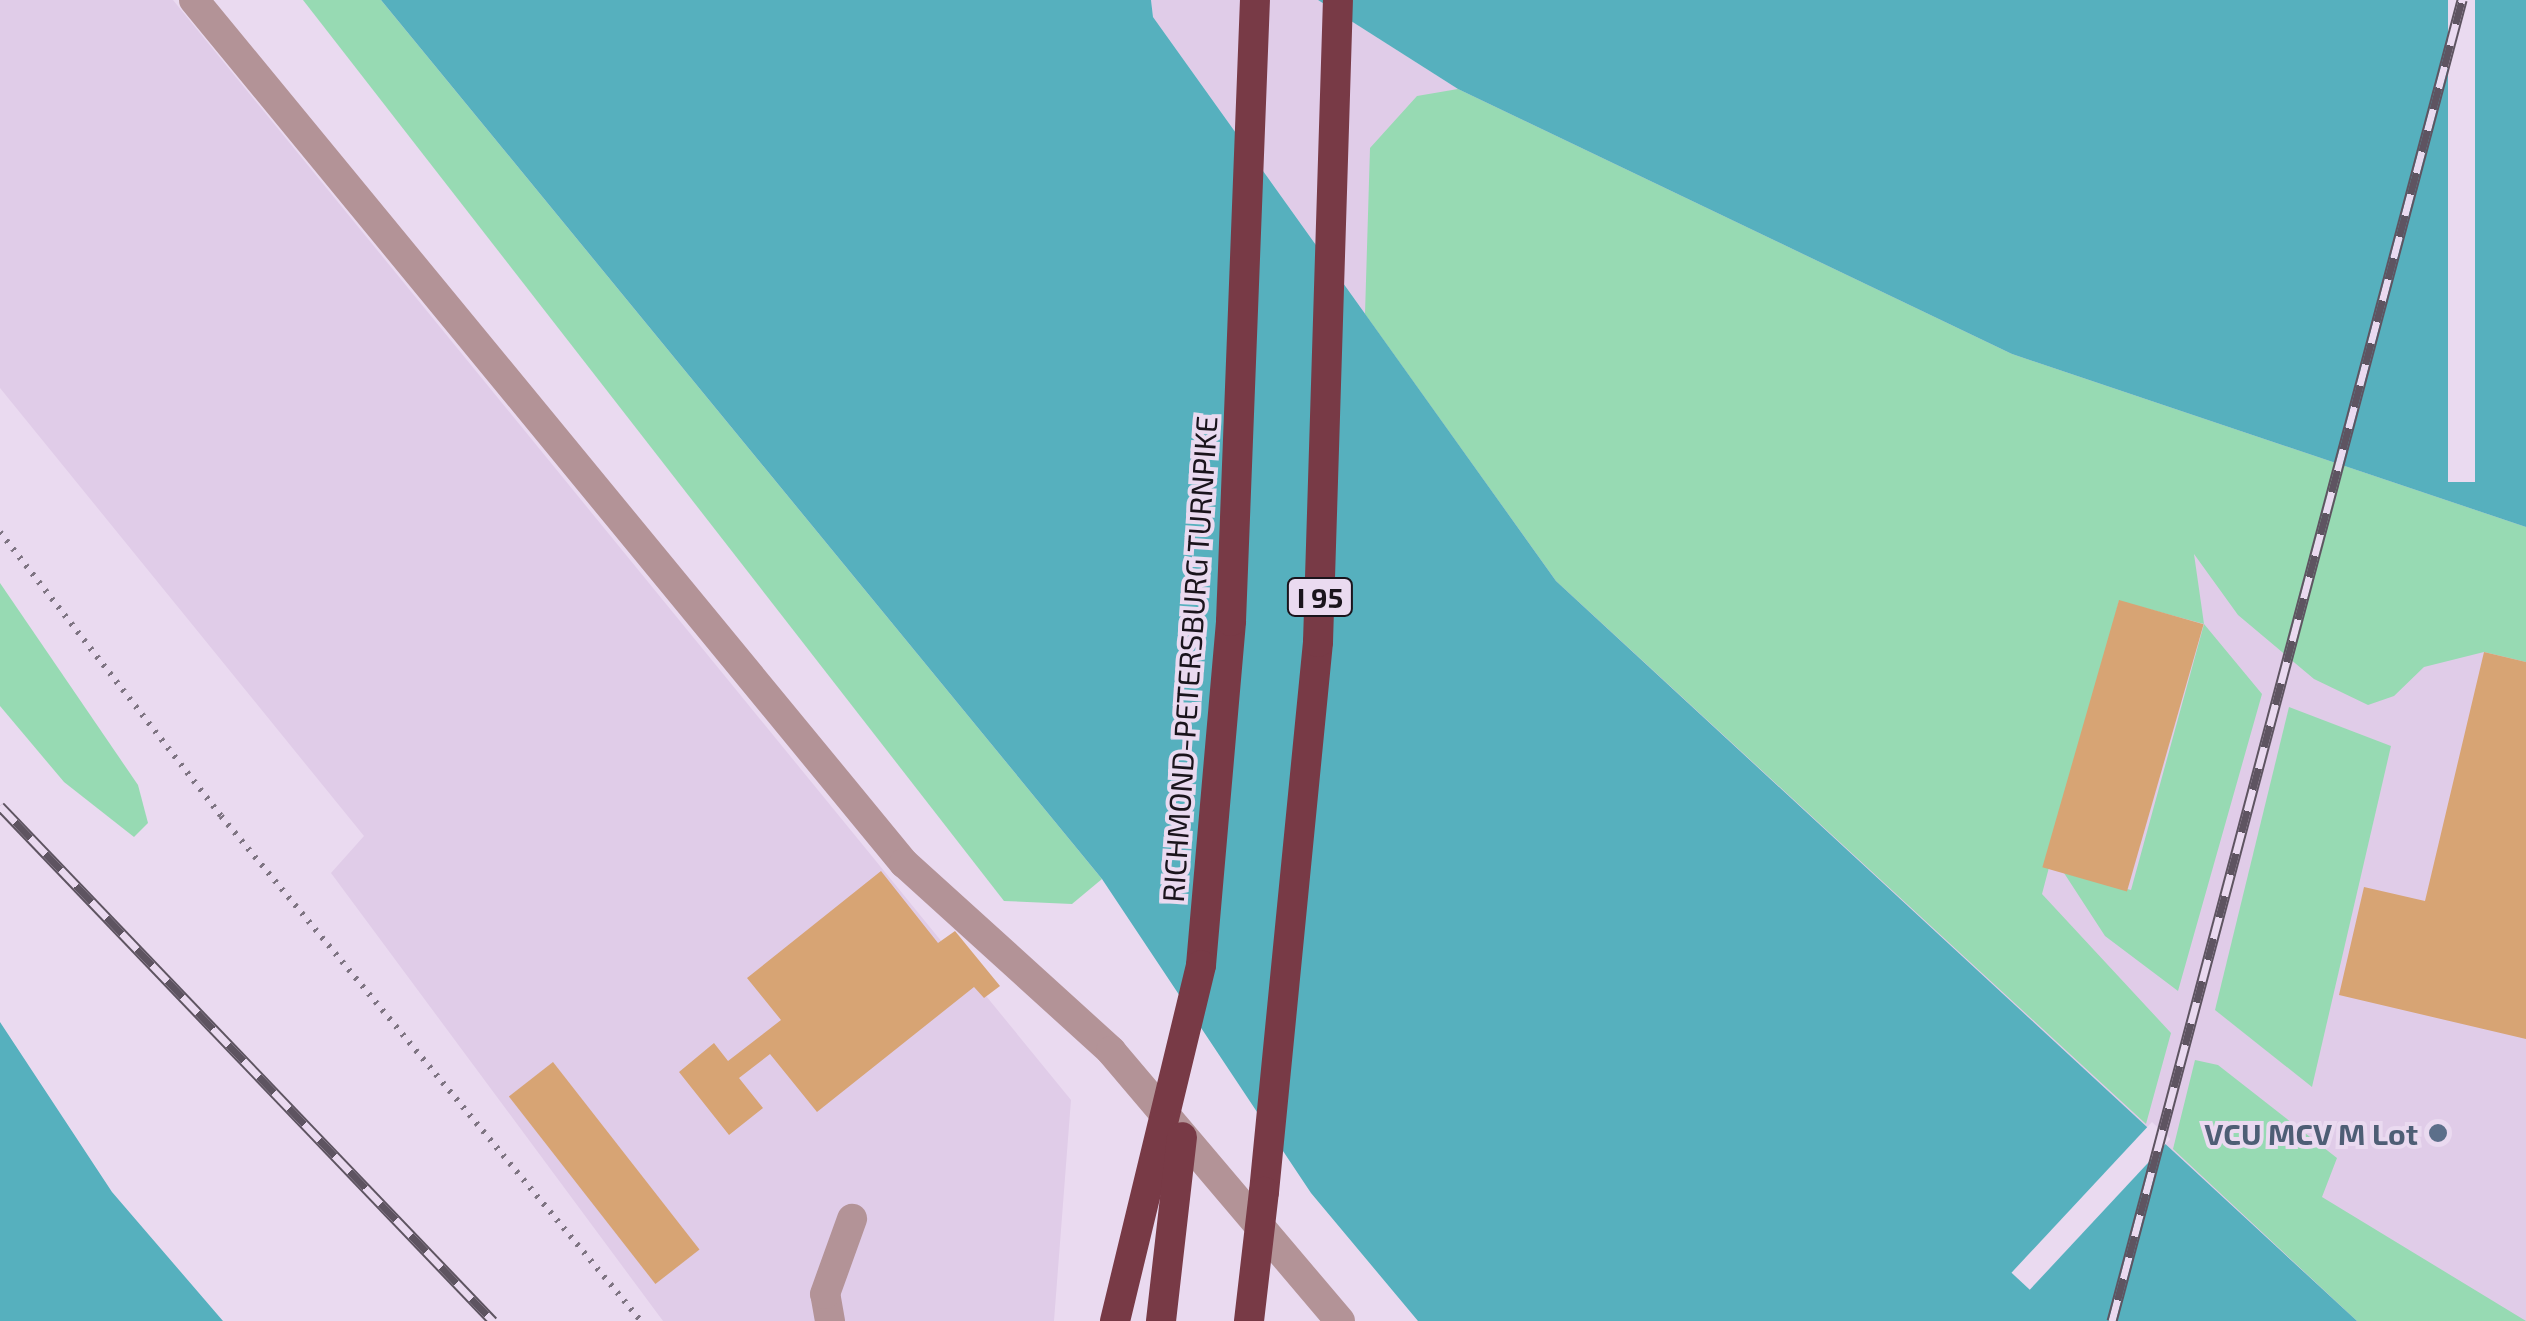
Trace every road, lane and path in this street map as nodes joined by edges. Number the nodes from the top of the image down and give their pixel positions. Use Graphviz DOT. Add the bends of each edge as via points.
graph roads {
  1 [pos="194,0"];
  2 [pos="1256,0"];
  3 [pos="1338,0"];
  4 [pos="0,532"];
  5 [pos="1201,965"];
  6 [pos="852,1219"];
  7 [pos="640,1321"];
  8 [pos="830,1321"];
  9 [pos="1115,1321"];
  10 [pos="1161,1321"];
  11 [pos="1249,1321"];
  12 [pos="1340,1321"];
  1 -- 12 [label="lane" via="904,863 1111,1052"];
  2 -- 5 [label="highway, RICHMOND-PETERSBURG TURNPIKE" via="1232,601"];
  3 -- 11 [label="highway, I 95, bridge" via="1318,642"];
  4 -- 7 [label="path" via="221,816"];
  5 -- 9 [label="highway, bridge"];
  5 -- 10 [label="highway, RICHMOND-PETERSBURG TURNPIKE, bridge"];
  6 -- 8 [label="lane" via="825,1294"];
}
